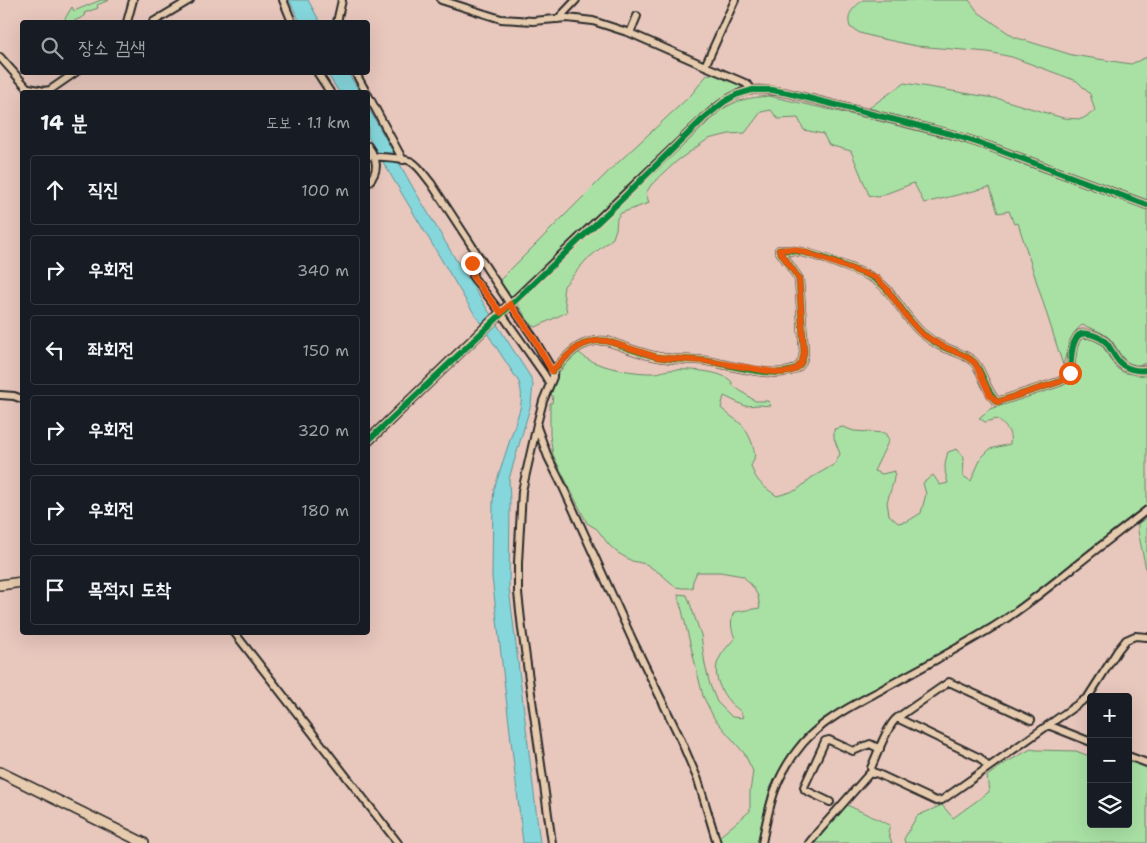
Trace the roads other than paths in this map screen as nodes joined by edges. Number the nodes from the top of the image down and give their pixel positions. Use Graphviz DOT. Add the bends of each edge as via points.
graph roads {
  1 [pos="133,0"];
  2 [pos="190,0"];
  3 [pos="282,0"];
  4 [pos="342,0"];
  5 [pos="441,0"];
  6 [pos="576,0"];
  7 [pos="735,0"];
  8 [pos="637,16"];
  9 [pos="558,19"];
  10 [pos="128,20"];
  11 [pos="156,20"];
  12 [pos="291,20"];
  13 [pos="337,20"];
  14 [pos="630,34"];
  15 [pos="0,58"];
  16 [pos="705,66"];
  17 [pos="319,75"];
  18 [pos="357,75"];
  19 [pos="65,76"];
  20 [pos="30,90"];
  21 [pos="329,90"];
  22 [pos="365,90"];
  23 [pos="752,90"];
  24 [pos="370,100"];
  25 [pos="374,157"];
  26 [pos="400,159"];
  27 [pos="370,180"];
  28 [pos="1147,205"];
  29 [pos="474,249"];
  30 [pos="510,304"];
  31 [pos="498,316"];
  32 [pos="1147,370"];
  33 [pos="552,371"];
  34 [pos="550,384"];
  35 [pos="0,395"];
  36 [pos="20,398"];
  37 [pos="537,424"];
  38 [pos="370,439"];
  39 [pos="1147,510"];
  40 [pos="20,582"];
  41 [pos="0,585"];
  42 [pos="236,635"];
  43 [pos="1147,637"];
  44 [pos="897,718"];
  45 [pos="1031,720"];
  46 [pos="1048,725"];
  47 [pos="1087,740"];
  48 [pos="880,748"];
  49 [pos="1132,757"];
  50 [pos="1147,763"];
  51 [pos="988,767"];
  52 [pos="0,772"];
  53 [pos="873,774"];
  54 [pos="830,802"];
  55 [pos="144,843"];
  56 [pos="398,843"];
  57 [pos="552,843"];
  58 [pos="717,843"];
  59 [pos="762,843"];
  60 [pos="809,843"];
  1 -- 10 [label="street"];
  2 -- 11 [label="street"];
  3 -- 12 [label="street"];
  4 -- 13 [label="street"];
  5 -- 9 [label="street" via="501,19"];
  6 -- 9 [label="street"];
  7 -- 16 [label="street"];
  8 -- 14 [label="street"];
  9 -- 14 [label="street" via="592,21"];
  14 -- 16 [label="street"];
  15 -- 20 [label="street"];
  16 -- 23 [label="street" via="745,83"];
  17 -- 21 [label="street"];
  18 -- 22 [label="street"];
  19 -- 20 [label="street" via="50,90"];
  23 -- 28 [label="street" via="788,93 951,134"];
  23 -- 30 [label="street" via="724,102 703,119"];
  24 -- 26 [label="street"];
  25 -- 26 [label="street"];
  25 -- 27 [label="street" via="376,170"];
  26 -- 29 [label="street" via="410,162 431,183"];
  29 -- 30 [label="street"];
  29 -- 31 [label="street" via="473,277"];
  30 -- 31 [label="street"];
  30 -- 33 [label="street"];
  31 -- 34 [label="street"];
  31 -- 38 [label="street"];
  32 -- 33 [label="street" via="1124,366 1108,344 1082,333 1074,344 1067,378 997,402 990,395 975,363 922,334 880,282 792,249 779,250 799,279 804,360 799,368 781,373 657,357 600,340 582,344"];
  33 -- 34 [label="street"];
  34 -- 37 [label="street"];
  35 -- 36 [label="street"];
  37 -- 57 [label="street" via="522,491 518,592"];
  37 -- 58 [label="street" via="548,457 680,738 698,780"];
  39 -- 59 [label="street" via="996,625 850,707 814,732 793,756 778,782"];
  40 -- 41 [label="street"];
  42 -- 56 [label="street"];
  43 -- 46 [label="street" via="1135,636 1126,640 1088,697"];
  44 -- 45 [label="street" via="949,682"];
  44 -- 48 [label="street"];
  44 -- 51 [label="street" via="980,758"];
  46 -- 47 [label="street"];
  46 -- 51 [label="street"];
  48 -- 53 [label="street" via="871,768"];
  48 -- 54 [label="street" via="870,744 853,751 825,741 804,787"];
  49 -- 50 [label="street"];
  51 -- 53 [label="street" via="936,801"];
  52 -- 55 [label="street"];
  53 -- 60 [label="street" via="869,774"];
}
